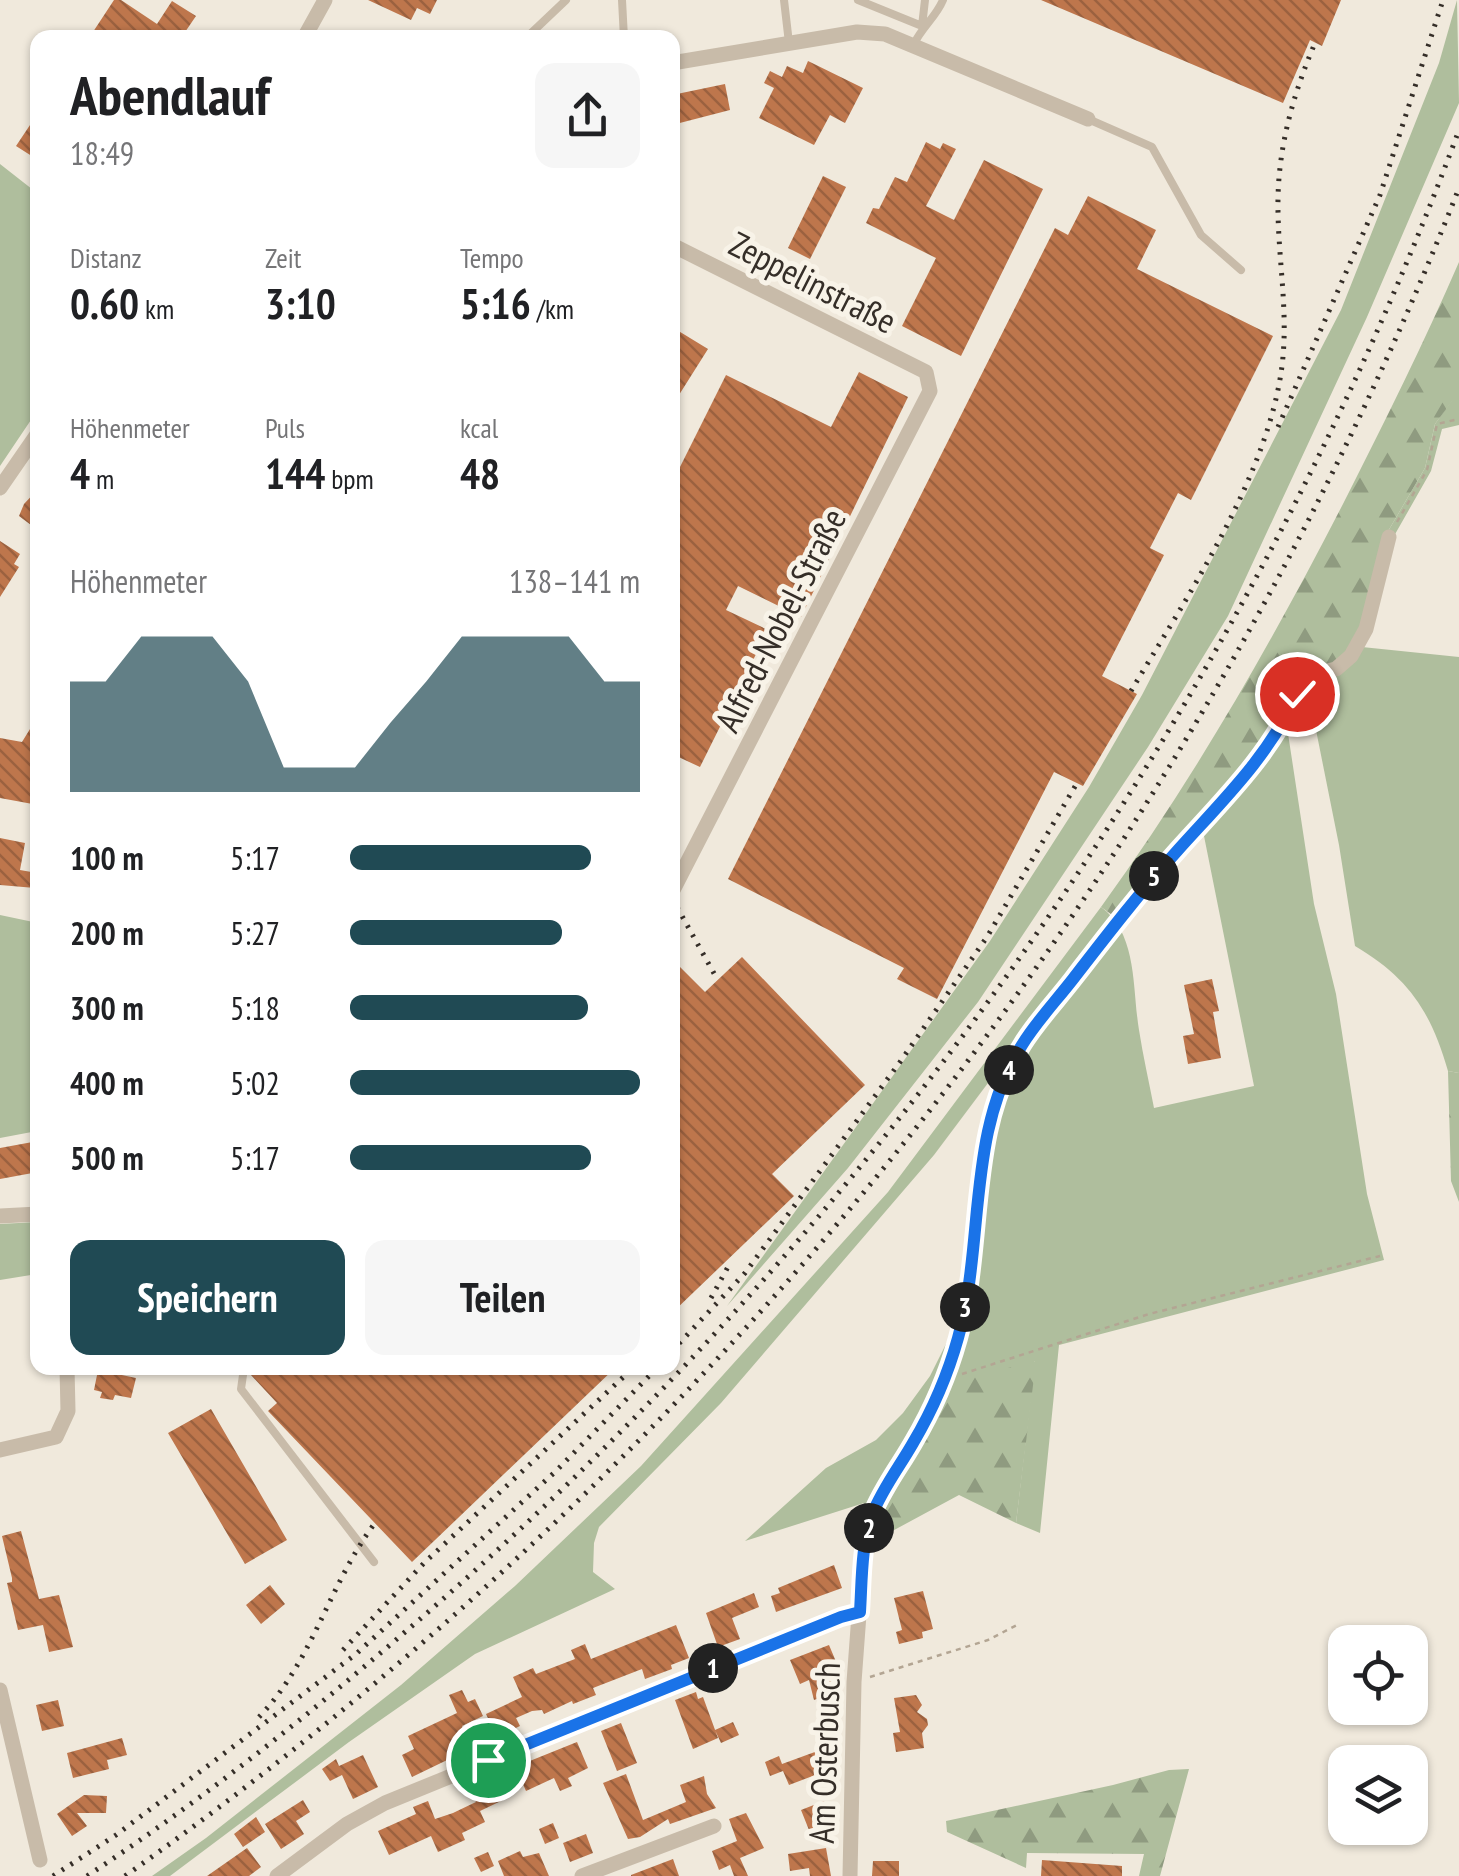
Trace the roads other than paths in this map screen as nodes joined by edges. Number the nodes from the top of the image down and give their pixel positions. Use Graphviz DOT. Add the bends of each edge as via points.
graph roads {
  1 [pos="325,0"];
  2 [pos="566,0"];
  3 [pos="622,0"];
  4 [pos="784,0"];
  5 [pos="858,0"];
  6 [pos="926,0"];
  7 [pos="943,0"];
  8 [pos="922,26"];
  9 [pos="308,30"];
  10 [pos="534,30"];
  11 [pos="624,30"];
  12 [pos="789,43"];
  13 [pos="914,44"];
  14 [pos="680,63"];
  15 [pos="1088,119"];
  16 [pos="680,249"];
  17 [pos="1240,270"];
  18 [pos="926,372"];
  19 [pos="30,445"];
  20 [pos="0,488"];
  21 [pos="1389,537"];
  22 [pos="680,876"];
  23 [pos="30,1214"];
  24 [pos="0,1216"];
  25 [pos="66,1375"];
  26 [pos="243,1375"];
  27 [pos="0,1450"];
  28 [pos="374,1562"];
  29 [pos="860,1612"];
  30 [pos="0,1690"];
  31 [pos="714,1826"];
  32 [pos="40,1860"];
  33 [pos="277,1876"];
  34 [pos="582,1876"];
  35 [pos="850,1876"];
  1 -- 9 [label="street"];
  2 -- 10 [label="lane"];
  3 -- 11 [label="lane"];
  4 -- 12 [label="lane"];
  5 -- 8 [label="lane"];
  6 -- 8 [label="lane"];
  7 -- 8 [label="lane"];
  8 -- 13 [label="lane"];
  12 -- 13 [label="street" via="856,32"];
  12 -- 14 [label="street"];
  13 -- 15 [label="street"];
  15 -- 17 [label="lane" via="1152,147 1201,235"];
  16 -- 18 [label="street, Zeppelinstraße"];
  18 -- 22 [label="street, Alfred-Nobel-Straße" via="930,391"];
  19 -- 20 [label="street"];
  21 -- 29 [label="street, Am Osterbusch" via="1366,629 1351,656 1318,673 1297,694 1258,762 1151,880 1022,1044 1004,1079 978,1186 966,1305 946,1376 872,1516"];
  23 -- 24 [label="street"];
  25 -- 27 [label="street" via="68,1410 56,1438"];
  26 -- 28 [label="lane" via="241,1389"];
  29 -- 33 [label="street" via="385,1803"];
  29 -- 35 [label="street, Am Osterbusch"];
  30 -- 32 [label="street"];
  31 -- 34 [label="street"];
}
